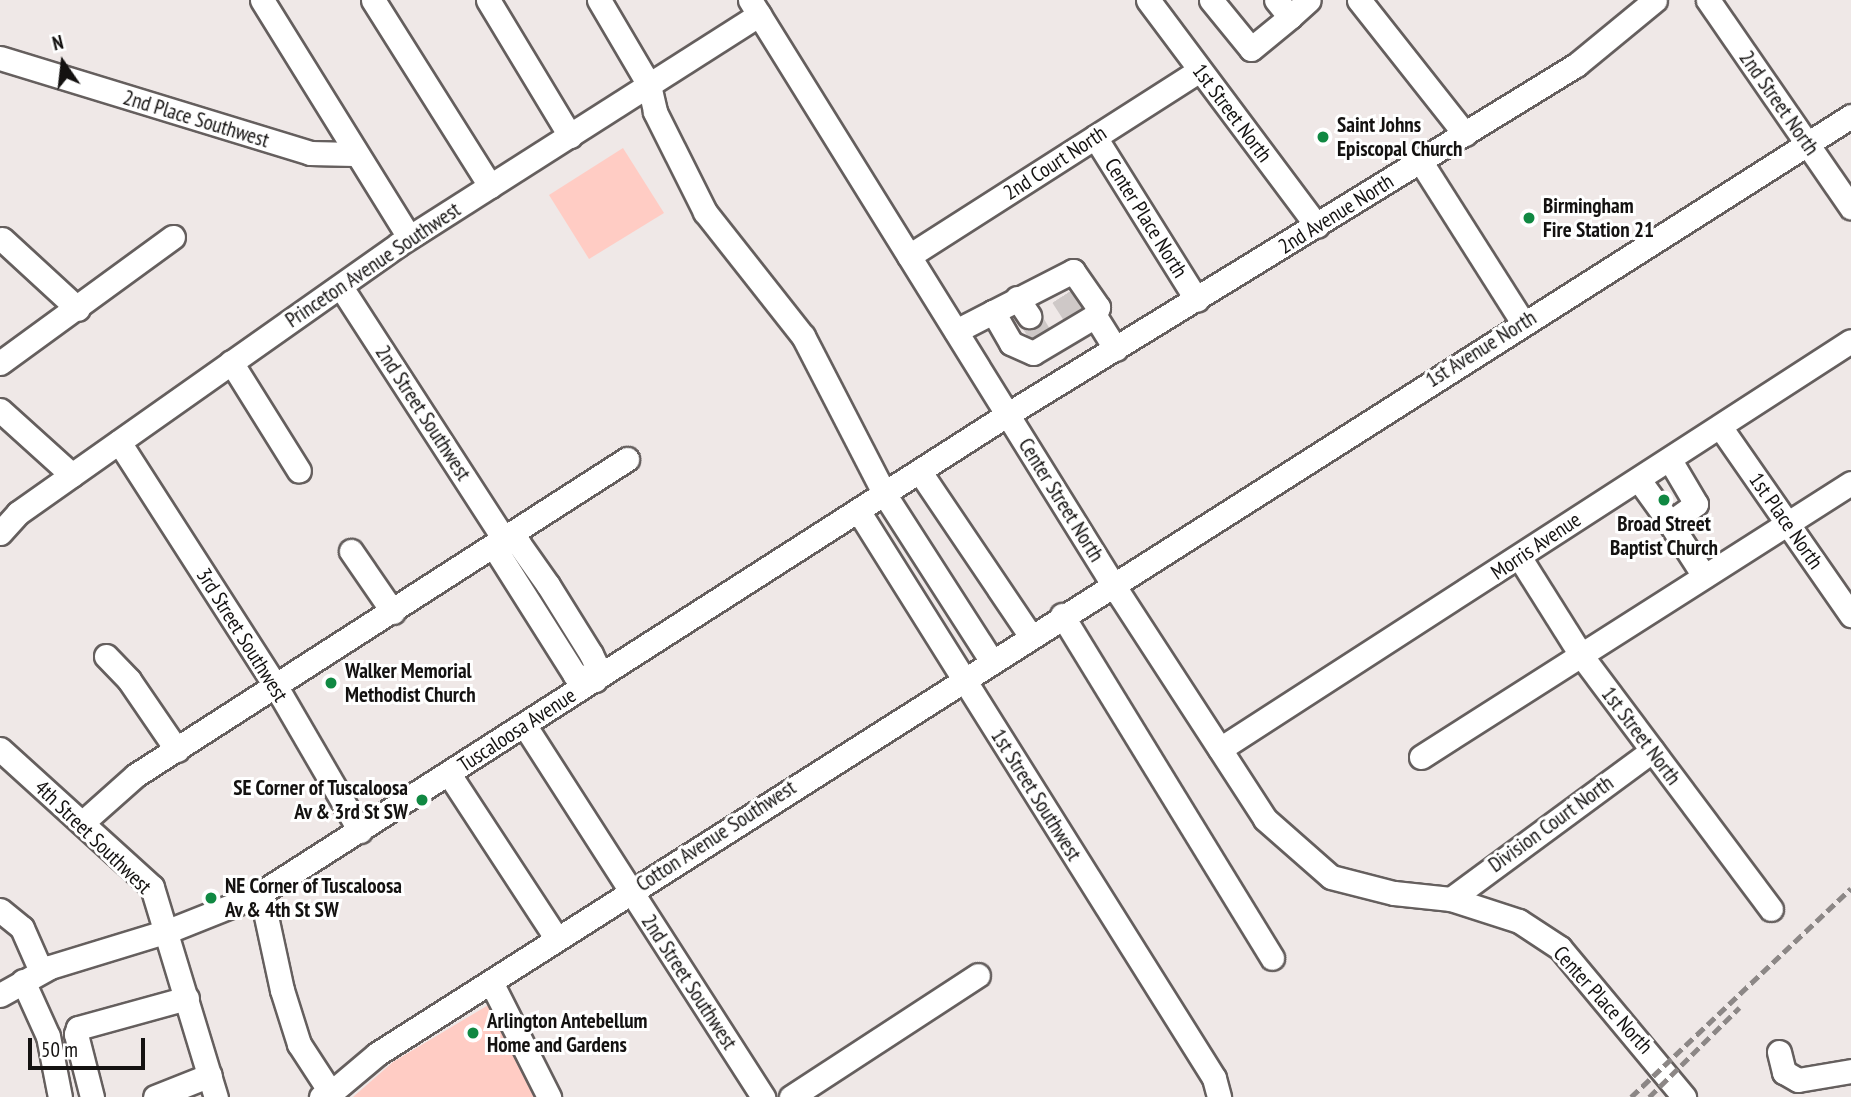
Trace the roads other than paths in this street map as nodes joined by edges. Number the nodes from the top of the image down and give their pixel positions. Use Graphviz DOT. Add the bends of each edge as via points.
graph roads {
  1 [pos="262,0"];
  2 [pos="373,0"];
  3 [pos="488,0"];
  4 [pos="599,0"];
  5 [pos="1148,0"];
  6 [pos="1211,0"];
  7 [pos="1309,0"];
  8 [pos="1359,0"];
  9 [pos="1655,0"];
  10 [pos="1708,0"];
  11 [pos="755,8"];
  12 [pos="1283,8"];
  13 [pos="0,58"];
  14 [pos="1200,70"];
  15 [pos="649,85"];
  16 [pos="1851,116"];
  17 [pos="1465,134"];
  18 [pos="570,136"];
  19 [pos="1095,137"];
  20 [pos="1807,144"];
  21 [pos="354,154"];
  22 [pos="1420,162"];
  23 [pos="490,186"];
  24 [pos="1851,206"];
  25 [pos="1317,226"];
  26 [pos="173,237"];
  27 [pos="409,237"];
  28 [pos="2,239"];
  29 [pos="909,256"];
  30 [pos="341,287"];
  31 [pos="1197,300"];
  32 [pos="78,309"];
  33 [pos="993,312"];
  34 [pos="1084,320"];
  35 [pos="1523,323"];
  36 [pos="956,331"];
  37 [pos="1851,341"];
  38 [pos="1011,343"];
  39 [pos="1046,343"];
  40 [pos="1116,349"];
  41 [pos="231,362"];
  42 [pos="0,363"];
  43 [pos="977,365"];
  44 [pos="1068,378"];
  45 [pos="0,410"];
  46 [pos="1008,414"];
  47 [pos="1721,428"];
  48 [pos="119,442"];
  49 [pos="628,459"];
  50 [pos="1670,460"];
  51 [pos="299,471"];
  52 [pos="920,472"];
  53 [pos="72,475"];
  54 [pos="1639,480"];
  55 [pos="1851,483"];
  56 [pos="885,495"];
  57 [pos="859,512"];
  58 [pos="1670,523"];
  59 [pos="1787,523"];
  60 [pos="0,533"];
  61 [pos="504,539"];
  62 [pos="351,551"];
  63 [pos="1520,558"];
  64 [pos="1704,576"];
  65 [pos="1112,583"];
  66 [pos="393,612"];
  67 [pos="1062,615"];
  68 [pos="1851,615"];
  69 [pos="1030,635"];
  70 [pos="1581,655"];
  71 [pos="106,656"];
  72 [pos="991,660"];
  73 [pos="963,678"];
  74 [pos="595,680"];
  75 [pos="275,685"];
  76 [pos="526,726"];
  77 [pos="0,748"];
  78 [pos="1220,749"];
  79 [pos="177,751"];
  80 [pos="1652,751"];
  81 [pos="1421,757"];
  82 [pos="449,774"];
  83 [pos="82,823"];
  84 [pos="360,831"];
  85 [pos="630,891"];
  86 [pos="261,893"];
  87 [pos="1451,900"];
  88 [pos="1771,909"];
  89 [pos="0,910"];
  90 [pos="168,931"];
  91 [pos="557,939"];
  92 [pos="1272,958"];
  93 [pos="978,975"];
  94 [pos="32,976"];
  95 [pos="491,982"];
  96 [pos="0,995"];
  97 [pos="187,998"];
  98 [pos="1779,1052"];
  99 [pos="1851,1071"];
  100 [pos="213,1086"];
  101 [pos="1216,1087"];
  102 [pos="326,1096"];
  103 [pos="61,1097"];
  104 [pos="92,1097"];
  105 [pos="155,1097"];
  106 [pos="549,1097"];
  107 [pos="762,1097"];
  108 [pos="792,1097"];
  109 [pos="1684,1097"];
  1 -- 21 [label="street"];
  2 -- 23 [label="street"];
  3 -- 18 [label="street"];
  4 -- 15 [label="street"];
  5 -- 14 [label="street, 1st Street North"];
  6 -- 12 [label="street" via="1251,49"];
  7 -- 12 [label="street"];
  8 -- 17 [label="street"];
  9 -- 17 [label="street, 2nd Avenue North" via="1576,65"];
  10 -- 20 [label="street, 2nd Street North"];
  11 -- 15 [label="street, Princeton Avenue Southwest"];
  11 -- 29 [label="street, Center Street North"];
  13 -- 21 [label="street, 2nd Place Southwest" via="310,153"];
  14 -- 19 [label="street, 2nd Court North"];
  14 -- 25 [label="street, 1st Street North"];
  15 -- 18 [label="street, Princeton Avenue Southwest"];
  15 -- 56 [label="street" via="655,112 705,212 803,336"];
  16 -- 20 [label="street, 1st Avenue North"];
  17 -- 22 [label="street, 2nd Avenue North"];
  18 -- 23 [label="street, Princeton Avenue Southwest"];
  19 -- 29 [label="street, 2nd Court North"];
  19 -- 31 [label="street, Center Place North"];
  20 -- 24 [label="street, 2nd Street North"];
  20 -- 35 [label="street, 1st Avenue North"];
  21 -- 27 [label="street"];
  22 -- 25 [label="street, 2nd Avenue North"];
  22 -- 35 [label="street"];
  23 -- 27 [label="street, Princeton Avenue Southwest"];
  25 -- 31 [label="street, 2nd Avenue North"];
  26 -- 32 [label="street"];
  27 -- 30 [label="street, Princeton Avenue Southwest"];
  28 -- 32 [label="street"];
  29 -- 36 [label="street, Center Street North"];
  30 -- 41 [label="street, Princeton Avenue Southwest"];
  30 -- 61 [label="street, 2nd Street Southwest"];
  31 -- 40 [label="street, 2nd Avenue North"];
  32 -- 42 [label="street"];
  33 -- 34 [label="street" via="1023,307 1057,287 1073,271 1098,307"];
  33 -- 36 [label="street"];
  33 -- 38 [label="street"];
  34 -- 39 [label="street"];
  34 -- 40 [label="street"];
  35 -- 65 [label="street, 1st Avenue North"];
  36 -- 43 [label="street, Center Street North"];
  37 -- 47 [label="street, Morris Avenue"];
  38 -- 39 [label="street" via="1033,353"];
  38 -- 43 [label="street"];
  39 -- 44 [label="street"];
  40 -- 44 [label="street, 2nd Avenue North"];
  41 -- 48 [label="street, Princeton Avenue Southwest"];
  41 -- 51 [label="street"];
  43 -- 46 [label="street, Center Street North"];
  44 -- 46 [label="street, 2nd Avenue North"];
  45 -- 53 [label="street"];
  46 -- 52 [label="street, Tuscaloosa Avenue"];
  46 -- 65 [label="street, Center Street North"];
  47 -- 50 [label="street, Morris Avenue"];
  47 -- 59 [label="street, 1st Place North"];
  48 -- 53 [label="street, Princeton Avenue Southwest"];
  48 -- 75 [label="street, 3rd Street Southwest"];
  49 -- 61 [label="street"];
  50 -- 54 [label="street, Morris Avenue"];
  50 -- 58 [label="street" via="1695,499 1693,508"];
  52 -- 56 [label="street, Tuscaloosa Avenue"];
  52 -- 69 [label="street"];
  53 -- 60 [label="street, Princeton Avenue Southwest" via="18,513"];
  54 -- 58 [label="street"];
  54 -- 63 [label="street, Morris Avenue"];
  55 -- 59 [label="street"];
  56 -- 57 [label="street, Tuscaloosa Avenue"];
  56 -- 72 [label="street"];
  57 -- 73 [label="street, 1st Street Southwest"];
  57 -- 74 [label="street, Tuscaloosa Avenue"];
  58 -- 64 [label="street"];
  59 -- 64 [label="street"];
  59 -- 68 [label="street, 1st Place North"];
  61 -- 66 [label="street"];
  61 -- 74 [label="street, 2nd Street Southwest" via="498,553 575,675"];
  62 -- 66 [label="street"];
  63 -- 70 [label="street, 1st Street North"];
  63 -- 78 [label="street, Morris Avenue"];
  64 -- 70 [label="street"];
  65 -- 67 [label="street, Cotton Avenue Southwest"];
  65 -- 78 [label="street, Center Street North"];
  66 -- 75 [label="street"];
  67 -- 69 [label="street, Cotton Avenue Southwest"];
  67 -- 92 [label="street"];
  69 -- 72 [label="street, Cotton Avenue Southwest"];
  70 -- 80 [label="street, 1st Street North"];
  70 -- 81 [label="street"];
  71 -- 79 [label="street" via="130,680"];
  72 -- 73 [label="street, Cotton Avenue Southwest"];
  73 -- 85 [label="street, Cotton Avenue Southwest"];
  73 -- 101 [label="street, 1st Street Southwest"];
  74 -- 76 [label="street, Tuscaloosa Avenue"];
  75 -- 79 [label="street"];
  75 -- 84 [label="street, 3rd Street Southwest"];
  76 -- 82 [label="street, Tuscaloosa Avenue"];
  76 -- 85 [label="street, 2nd Street Southwest"];
  77 -- 83 [label="street, 4th Street Southwest"];
  78 -- 87 [label="street, Center Street North" via="1265,819 1331,877 1395,893"];
  79 -- 83 [label="street" via="128,782"];
  80 -- 87 [label="street, Division Court North"];
  80 -- 88 [label="street, 1st Street North"];
  82 -- 84 [label="street, Tuscaloosa Avenue"];
  82 -- 91 [label="street"];
  83 -- 90 [label="street, 4th Street Southwest" via="152,887"];
  84 -- 86 [label="street, Tuscaloosa Avenue"];
  85 -- 91 [label="street, Cotton Avenue Southwest"];
  85 -- 107 [label="street, 2nd Street Southwest"];
  86 -- 90 [label="street, Tuscaloosa Avenue"];
  86 -- 102 [label="street" via="299,1044"];
  87 -- 109 [label="street, Center Place North" via="1519,921 1560,948"];
  89 -- 94 [label="street" via="22,928"];
  90 -- 94 [label="street, Tuscaloosa Avenue"];
  90 -- 97 [label="street, 4th Street Southwest"];
  91 -- 95 [label="street, Cotton Avenue Southwest"];
  93 -- 108 [label="street"];
  94 -- 96 [label="street, Tuscaloosa Avenue"];
  94 -- 103 [label="street"];
  95 -- 102 [label="street, Cotton Avenue Southwest" via="377,1054"];
  95 -- 106 [label="street"];
  97 -- 100 [label="street, 4th Street Southwest"];
  97 -- 104 [label="street" via="78,1028"];
  98 -- 99 [label="street" via="1784,1072 1798,1080"];
  100 -- 105 [label="street"];
}
